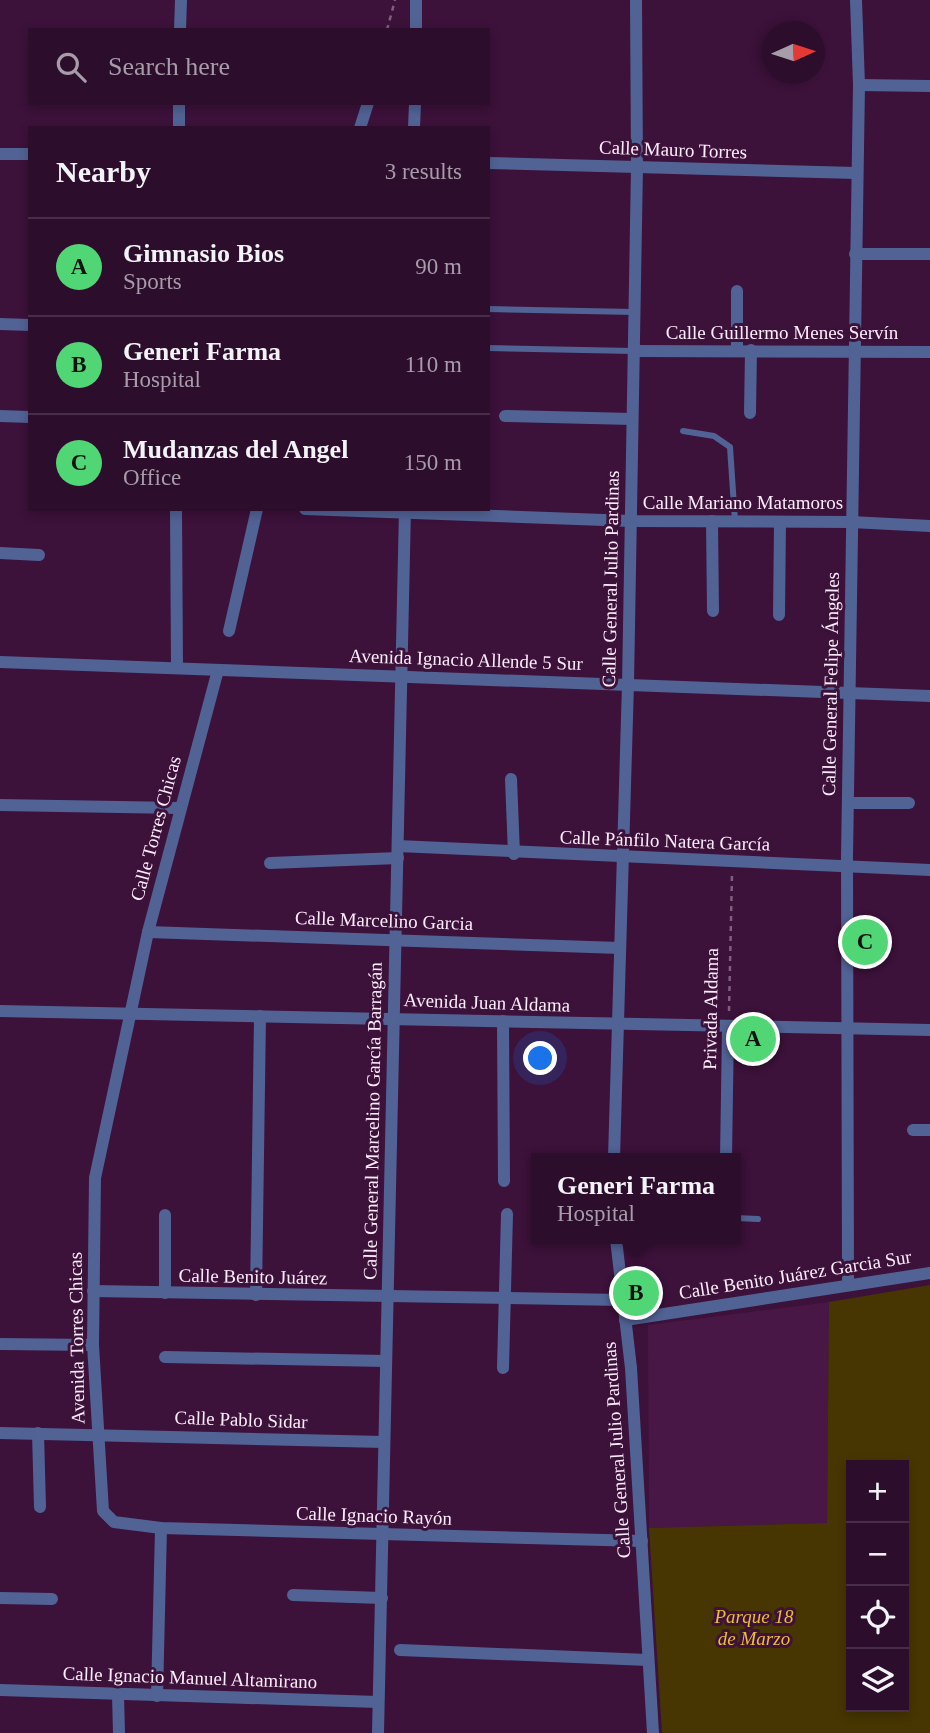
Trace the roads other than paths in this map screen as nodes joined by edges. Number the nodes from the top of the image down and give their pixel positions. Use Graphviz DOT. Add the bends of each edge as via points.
graph roads {
  1 [pos="181,0"];
  2 [pos="416,0"];
  3 [pos="636,0"];
  4 [pos="856,0"];
  5 [pos="180,28"];
  6 [pos="416,28"];
  7 [pos="859,85"];
  8 [pos="930,86"];
  9 [pos="179,105"];
  10 [pos="367,105"];
  11 [pos="415,105"];
  12 [pos="179,126"];
  13 [pos="361,126"];
  14 [pos="414,126"];
  15 [pos="0,154"];
  16 [pos="28,154"];
  17 [pos="490,163"];
  18 [pos="637,167"];
  19 [pos="856,173"];
  20 [pos="855,254"];
  21 [pos="930,254"];
  22 [pos="737,291"];
  23 [pos="490,309"];
  24 [pos="634,312"];
  25 [pos="0,324"];
  26 [pos="28,325"];
  27 [pos="490,348"];
  28 [pos="744,349"];
  29 [pos="853,350"];
  30 [pos="633,351"];
  31 [pos="930,352"];
  32 [pos="750,413"];
  33 [pos="0,416"];
  34 [pos="505,416"];
  35 [pos="28,417"];
  36 [pos="632,419"];
  37 [pos="683,431"];
  38 [pos="176,511"];
  39 [pos="257,511"];
  40 [pos="371,511"];
  41 [pos="405,512"];
  42 [pos="631,521"];
  43 [pos="712,521"];
  44 [pos="735,521"];
  45 [pos="780,522"];
  46 [pos="850,522"];
  47 [pos="930,526"];
  48 [pos="0,554"];
  49 [pos="39,555"];
  50 [pos="713,611"];
  51 [pos="779,615"];
  52 [pos="229,631"];
  53 [pos="0,662"];
  54 [pos="177,668"];
  55 [pos="218,670"];
  56 [pos="403,676"];
  57 [pos="628,684"];
  58 [pos="850,693"];
  59 [pos="930,696"];
  60 [pos="512,779"];
  61 [pos="848,803"];
  62 [pos="909,803"];
  63 [pos="0,806"];
  64 [pos="179,808"];
  65 [pos="398,852"];
  66 [pos="514,854"];
  67 [pos="624,857"];
  68 [pos="270,863"];
  69 [pos="847,866"];
  70 [pos="930,870"];
  71 [pos="148,932"];
  72 [pos="396,939"];
  73 [pos="620,948"];
  74 [pos="0,1011"];
  75 [pos="128,1013"];
  76 [pos="260,1016"];
  77 [pos="394,1018"];
  78 [pos="503,1021"];
  79 [pos="617,1025"];
  80 [pos="729,1027"];
  81 [pos="848,1029"];
  82 [pos="930,1030"];
  83 [pos="913,1130"];
  84 [pos="930,1130"];
  85 [pos="614,1153"];
  86 [pos="726,1153"];
  87 [pos="98,1158"];
  88 [pos="504,1181"];
  89 [pos="506,1213"];
  90 [pos="165,1215"];
  91 [pos="741,1219"];
  92 [pos="758,1219"];
  93 [pos="616,1244"];
  94 [pos="930,1273"];
  95 [pos="848,1285"];
  96 [pos="93,1291"];
  97 [pos="165,1293"];
  98 [pos="256,1295"];
  99 [pos="387,1297"];
  100 [pos="505,1298"];
  101 [pos="622,1300"];
  102 [pos="625,1320"];
  103 [pos="0,1344"];
  104 [pos="93,1345"];
  105 [pos="165,1357"];
  106 [pos="386,1361"];
  107 [pos="503,1368"];
  108 [pos="0,1433"];
  109 [pos="38,1433"];
  110 [pos="96,1434"];
  111 [pos="384,1442"];
  112 [pos="40,1507"];
  113 [pos="107,1517"];
  114 [pos="161,1528"];
  115 [pos="384,1534"];
  116 [pos="642,1541"];
  117 [pos="293,1595"];
  118 [pos="0,1598"];
  119 [pos="382,1598"];
  120 [pos="52,1600"];
  121 [pos="400,1650"];
  122 [pos="648,1660"];
  123 [pos="0,1690"];
  124 [pos="118,1695"];
  125 [pos="157,1696"];
  126 [pos="379,1702"];
  127 [pos="119,1733"];
  128 [pos="377,1733"];
  129 [pos="653,1733"];
  1 -- 5 [label="street"];
  2 -- 6 [label="street"];
  3 -- 18 [label="street, Calle General Julio Pardinas"];
  4 -- 7 [label="street, Calle General Felipe Ángeles"];
  7 -- 8 [label="street"];
  7 -- 19 [label="street, Calle General Felipe Ángeles"];
  9 -- 12 [label="street"];
  10 -- 13 [label="street"];
  11 -- 14 [label="street"];
  15 -- 16 [label="street"];
  17 -- 18 [label="street, Calle Mauro Torres"];
  18 -- 19 [label="street, Calle Mauro Torres"];
  18 -- 24 [label="street, Calle General Julio Pardinas"];
  19 -- 20 [label="street, Calle General Felipe Ángeles"];
  20 -- 21 [label="street"];
  20 -- 29 [label="street, Calle General Felipe Ángeles"];
  22 -- 28 [label="street"];
  23 -- 24 [label="lane"];
  24 -- 30 [label="street, Calle General Julio Pardinas"];
  25 -- 26 [label="street"];
  27 -- 30 [label="lane"];
  28 -- 29 [label="street, Calle Guillermo Menes Servín"];
  28 -- 30 [label="street, Calle Guillermo Menes Servín"];
  28 -- 32 [label="street"];
  29 -- 31 [label="street, Calle Guillermo Menes Servín"];
  29 -- 46 [label="street, Calle General Felipe Ángeles"];
  30 -- 36 [label="street, Calle General Julio Pardinas"];
  33 -- 35 [label="street"];
  34 -- 36 [label="street"];
  36 -- 42 [label="street, Calle General Julio Pardinas"];
  37 -- 44 [label="lane" via="714,436 730,447"];
  38 -- 54 [label="street"];
  39 -- 52 [label="street"];
  40 -- 41 [label="street, Calle Mariano Matamoros"];
  41 -- 42 [label="street, Calle Mariano Matamoros"];
  41 -- 56 [label="street, Calle General Marcelino García Barragán"];
  42 -- 43 [label="street, Calle Mariano Matamoros"];
  42 -- 57 [label="street, Calle General Julio Pardinas"];
  43 -- 44 [label="street, Calle Mariano Matamoros"];
  43 -- 50 [label="street"];
  44 -- 45 [label="street, Calle Mariano Matamoros"];
  45 -- 46 [label="street, Calle Mariano Matamoros"];
  45 -- 51 [label="street"];
  46 -- 47 [label="street, Calle Mariano Matamoros"];
  46 -- 58 [label="street, Calle General Felipe Ángeles"];
  48 -- 49 [label="street"];
  53 -- 54 [label="street, Avenida Ignacio Allende 5 Sur"];
  54 -- 55 [label="street, Avenida Ignacio Allende 5 Sur"];
  55 -- 56 [label="street, Avenida Ignacio Allende 5 Sur"];
  55 -- 64 [label="street, Calle Torres Chicas"];
  56 -- 57 [label="street, Avenida Ignacio Allende 5 Sur"];
  56 -- 65 [label="street, Calle General Marcelino García Barragán"];
  57 -- 58 [label="street, Avenida Ignacio Allende 5 Sur"];
  57 -- 67 [label="street, Calle General Julio Pardinas"];
  58 -- 59 [label="street, Avenida Ignacio Allende 5 Sur"];
  58 -- 61 [label="street, Calle General Felipe Ángeles"];
  60 -- 66 [label="street"];
  61 -- 62 [label="street"];
  61 -- 69 [label="street, Calle General Felipe Ángeles"];
  63 -- 64 [label="street"];
  64 -- 71 [label="street, Calle Torres Chicas"];
  65 -- 66 [label="street, Calle Pánfilo Natera García"];
  65 -- 68 [label="street, Calle Pánfilo Natera García"];
  65 -- 72 [label="street, Calle General Marcelino García Barragán"];
  66 -- 67 [label="street, Calle Pánfilo Natera García"];
  67 -- 69 [label="street, Calle Pánfilo Natera García"];
  67 -- 73 [label="street, Calle General Julio Pardinas"];
  69 -- 70 [label="street, Calle Pánfilo Natera García"];
  69 -- 81 [label="street, Calle General Felipe Ángeles"];
  71 -- 72 [label="street, Calle Marcelino Garcia"];
  71 -- 75 [label="street, Calle Torres Chicas"];
  72 -- 73 [label="street, Calle Marcelino Garcia"];
  72 -- 77 [label="street, Calle General Marcelino García Barragán"];
  73 -- 79 [label="street, Calle General Julio Pardinas"];
  74 -- 75 [label="street, Avenida Juan Aldama"];
  75 -- 76 [label="street, Avenida Juan Aldama"];
  75 -- 87 [label="street, Calle Torres Chicas"];
  76 -- 77 [label="street, Avenida Juan Aldama"];
  76 -- 98 [label="street"];
  77 -- 78 [label="street, Avenida Juan Aldama"];
  77 -- 99 [label="street, Calle General Marcelino García Barragán"];
  78 -- 79 [label="street, Avenida Juan Aldama"];
  78 -- 88 [label="street"];
  79 -- 80 [label="street, Avenida Juan Aldama"];
  79 -- 85 [label="street, Calle General Julio Pardinas"];
  80 -- 81 [label="street, Avenida Juan Aldama"];
  80 -- 86 [label="street, Privada Aldama"];
  81 -- 82 [label="street, Avenida Juan Aldama"];
  81 -- 95 [label="street, Calle General Felipe Ángeles"];
  83 -- 84 [label="street"];
  87 -- 96 [label="street, Avenida Torres Chicas"];
  89 -- 100 [label="street"];
  90 -- 97 [label="street"];
  91 -- 92 [label="lane"];
  93 -- 101 [label="street, Calle General Julio Pardinas"];
  94 -- 95 [label="street, Calle Benito Juárez Garcia Sur"];
  95 -- 102 [label="street, Calle Benito Juárez Garcia Sur"];
  96 -- 97 [label="street, Calle Benito Juárez"];
  96 -- 104 [label="street, Avenida Torres Chicas"];
  97 -- 98 [label="street, Calle Benito Juárez"];
  98 -- 99 [label="street, Calle Benito Juárez"];
  99 -- 100 [label="street, Calle Benito Juárez"];
  99 -- 106 [label="street, Calle General Marcelino García Barragán"];
  100 -- 101 [label="street, Calle Benito Juárez"];
  100 -- 107 [label="street"];
  101 -- 102 [label="street, Calle General Julio Pardinas"];
  102 -- 116 [label="street, Calle General Julio Pardinas"];
  103 -- 104 [label="street"];
  104 -- 110 [label="street, Avenida Torres Chicas"];
  105 -- 106 [label="street"];
  106 -- 111 [label="street, Calle General Marcelino García Barragán"];
  108 -- 109 [label="street, Calle Pablo Sidar"];
  109 -- 110 [label="street, Calle Pablo Sidar"];
  109 -- 112 [label="street"];
  110 -- 111 [label="street, Calle Pablo Sidar"];
  110 -- 113 [label="street, Avenida Torres Chicas" via="101,1502"];
  111 -- 115 [label="street, Calle General Marcelino García Barragán"];
  113 -- 114 [label="street, Calle Ignacio Rayón" via="125,1525"];
  114 -- 115 [label="street, Calle Ignacio Rayón"];
  114 -- 125 [label="street"];
  115 -- 116 [label="street, Calle Ignacio Rayón"];
  115 -- 119 [label="street, Calle General Marcelino García Barragán"];
  116 -- 122 [label="street, Calle General Julio Pardinas"];
  117 -- 119 [label="street"];
  118 -- 120 [label="street"];
  119 -- 126 [label="street, Calle General Marcelino García Barragán"];
  121 -- 122 [label="street"];
  122 -- 129 [label="street, Calle General Julio Pardinas"];
  123 -- 124 [label="street, Calle Ignacio Manuel Altamirano"];
  124 -- 125 [label="street, Calle Ignacio Manuel Altamirano"];
  124 -- 127 [label="street"];
  125 -- 126 [label="street, Calle Ignacio Manuel Altamirano"];
  126 -- 128 [label="street, Calle General Marcelino García Barragán"];
}
